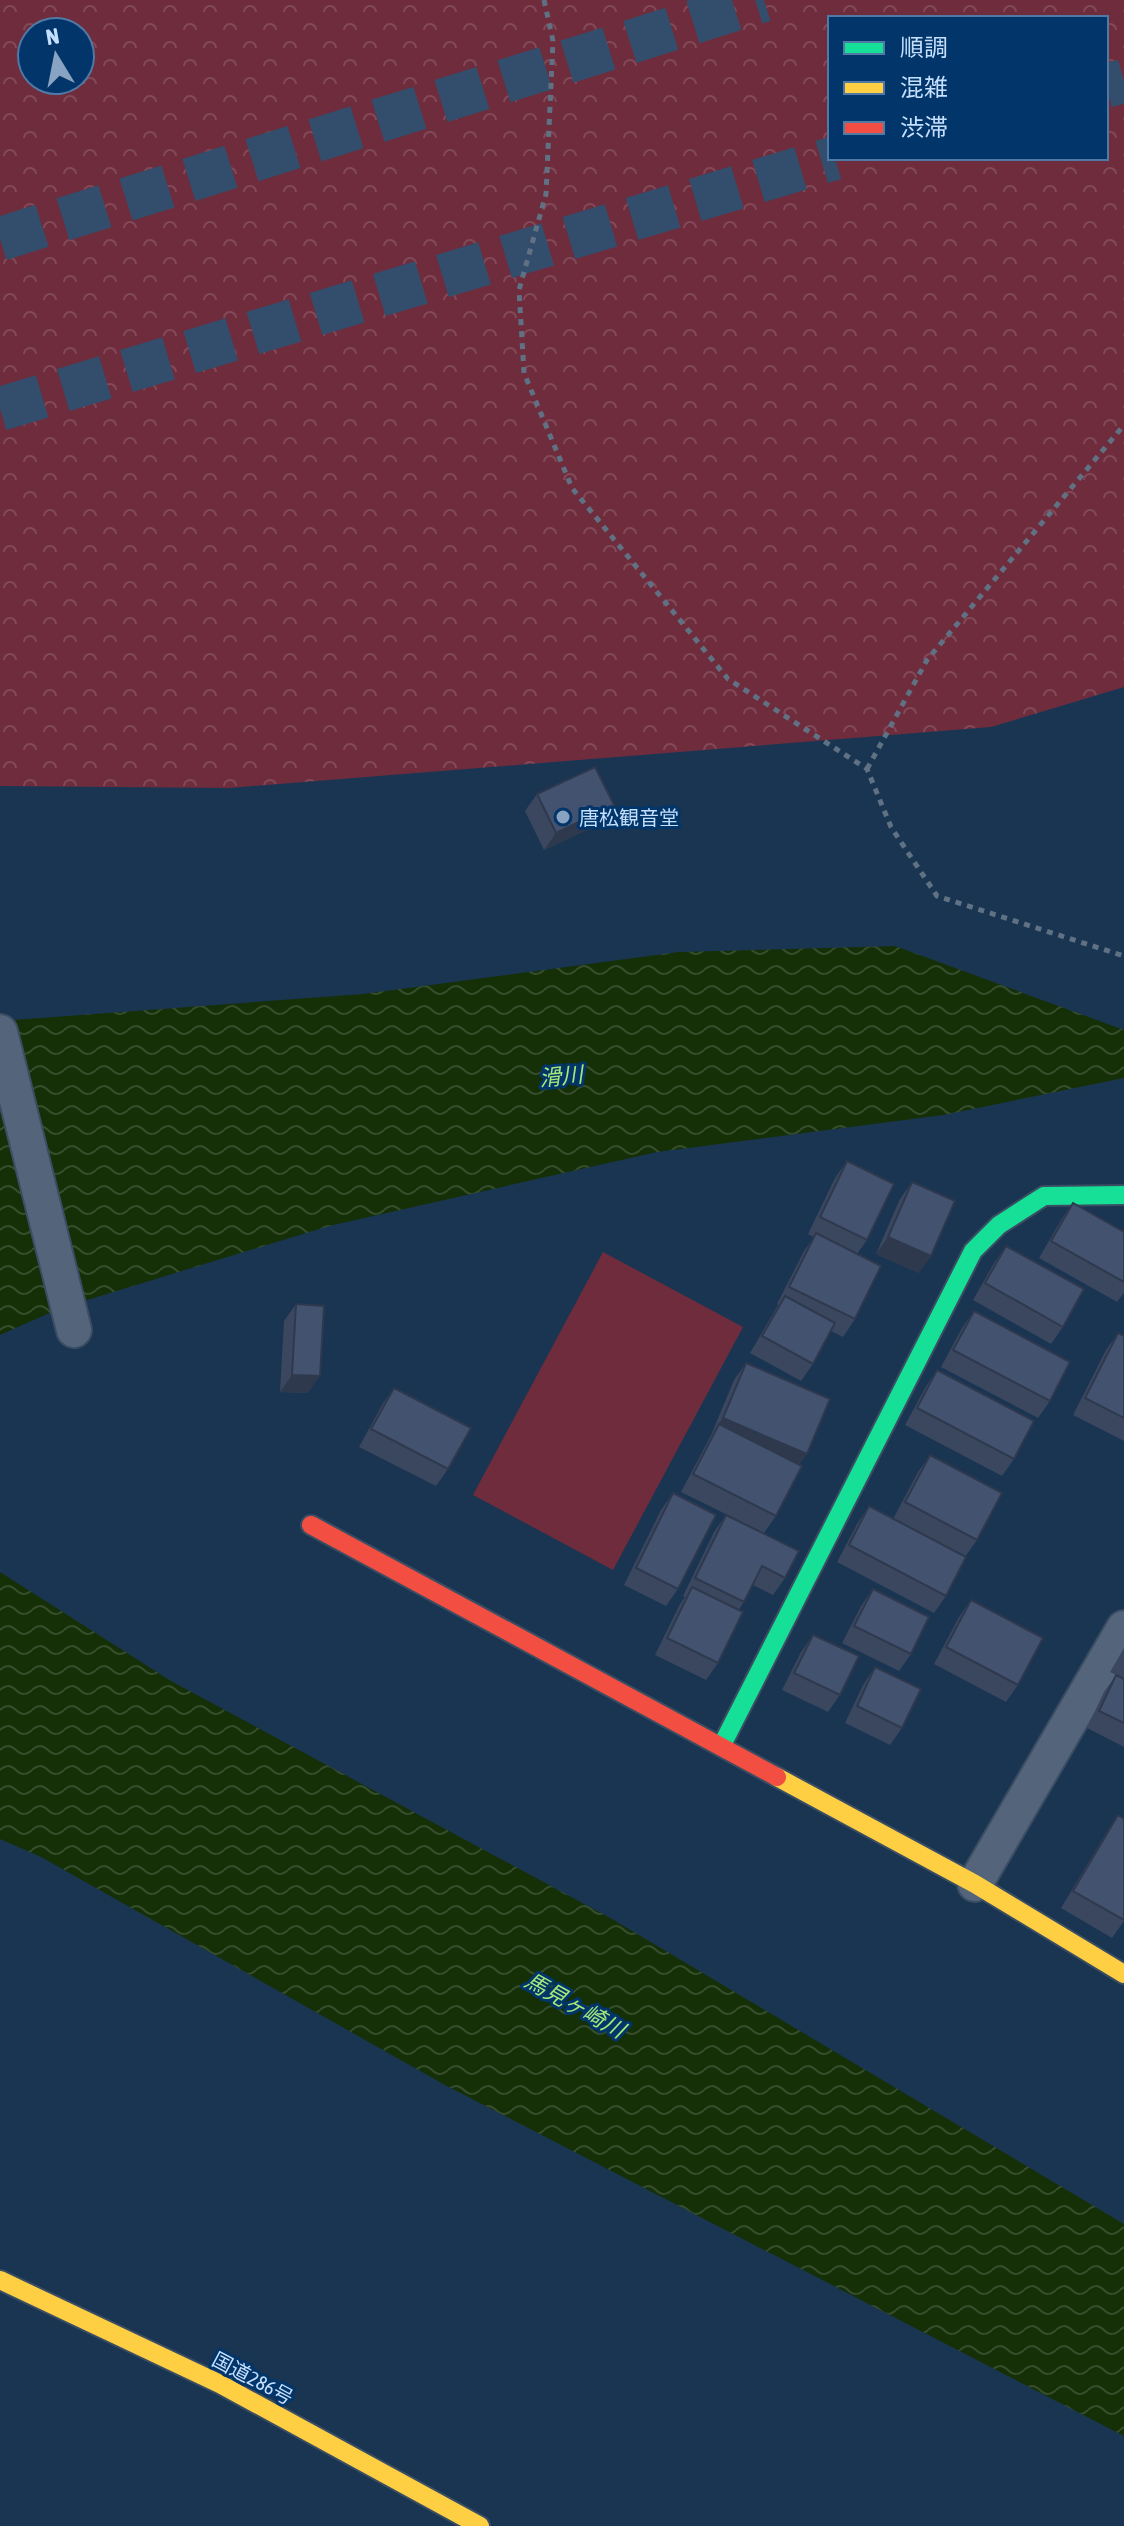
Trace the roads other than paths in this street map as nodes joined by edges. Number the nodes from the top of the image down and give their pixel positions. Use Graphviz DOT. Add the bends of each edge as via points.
graph roads {
  1 [pos="0,1032"];
  2 [pos="1124,1195"];
  3 [pos="74,1330"];
  4 [pos="311,1525"];
  5 [pos="1124,1628"];
  6 [pos="722,1745"];
  7 [pos="975,1884"];
  8 [pos="1124,1974"];
  9 [pos="0,2280"];
  10 [pos="480,2526"];
  1 -- 3 [label="street"];
  2 -- 6 [label="main road" via="1044,1196 999,1225 973,1251"];
  4 -- 6 [label="main road"];
  5 -- 7 [label="street"];
  6 -- 7 [label="main road"];
  7 -- 8 [label="main road"];
  9 -- 10 [label="main road, 国道286号" via="220,2384"];
}
